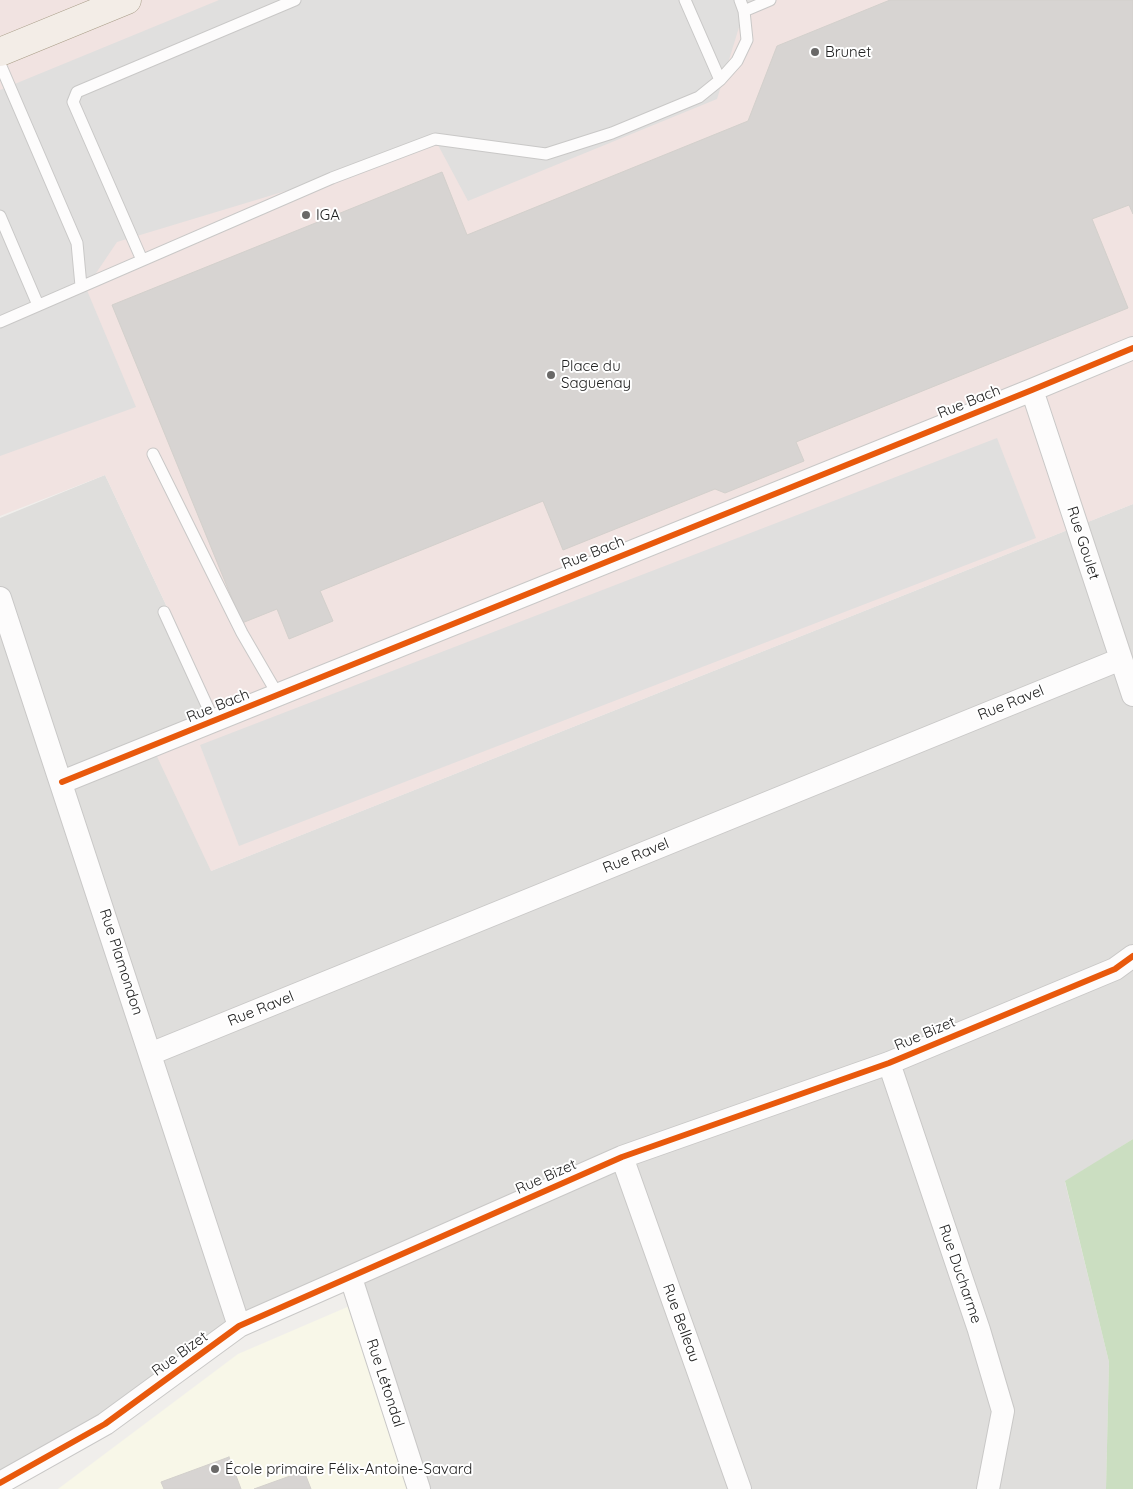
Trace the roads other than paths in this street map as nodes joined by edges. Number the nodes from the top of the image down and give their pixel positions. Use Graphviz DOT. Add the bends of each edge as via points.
graph roads {
  1 [pos="127,0"];
  2 [pos="295,0"];
  3 [pos="685,0"];
  4 [pos="770,0"];
  5 [pos="742,5"];
  6 [pos="0,52"];
  7 [pos="0,64"];
  8 [pos="720,80"];
  9 [pos="0,216"];
  10 [pos="142,260"];
  11 [pos="81,286"];
  12 [pos="38,305"];
  13 [pos="0,322"];
  14 [pos="1133,348"];
  15 [pos="1032,390"];
  16 [pos="153,454"];
  17 [pos="0,598"];
  18 [pos="164,612"];
  19 [pos="1121,659"];
  20 [pos="278,695"];
  21 [pos="1133,695"];
  22 [pos="214,721"];
  23 [pos="62,782"];
  24 [pos="1133,956"];
  25 [pos="150,1054"];
  26 [pos="889,1063"];
  27 [pos="622,1157"];
  28 [pos="351,1278"];
  29 [pos="239,1326"];
  30 [pos="0,1483"];
  31 [pos="419,1489"];
  32 [pos="740,1489"];
  33 [pos="988,1489"];
  1 -- 6 [label="main road"];
  2 -- 10 [label="lane" via="77,92 73,102"];
  3 -- 8 [label="lane"];
  4 -- 5 [label="lane"];
  5 -- 8 [label="lane" via="747,40 737,61"];
  7 -- 11 [label="lane" via="77,243"];
  8 -- 10 [label="lane" via="699,97 612,133 546,154 435,138 332,178"];
  9 -- 12 [label="lane"];
  10 -- 11 [label="lane"];
  11 -- 12 [label="lane"];
  12 -- 13 [label="lane"];
  14 -- 15 [label="street, Rue Bach"];
  15 -- 19 [label="street, Rue Goulet"];
  15 -- 20 [label="street, Rue Bach"];
  16 -- 20 [label="lane" via="242,633"];
  17 -- 23 [label="street, Rue Plamondon"];
  18 -- 22 [label="lane"];
  19 -- 21 [label="street, Rue Goulet"];
  19 -- 25 [label="street, Rue Ravel"];
  20 -- 22 [label="street, Rue Bach"];
  22 -- 23 [label="street, Rue Bach"];
  23 -- 25 [label="street, Rue Plamondon"];
  24 -- 26 [label="street, Rue Bizet" via="1114,969"];
  25 -- 29 [label="street, Rue Plamondon"];
  26 -- 27 [label="street, Rue Bizet"];
  26 -- 33 [label="street, Rue Ducharme" via="1003,1411"];
  27 -- 28 [label="street, Rue Bizet"];
  27 -- 32 [label="street, Rue Belleau"];
  28 -- 29 [label="street, Rue Bizet"];
  28 -- 31 [label="street, Rue Létondal"];
  29 -- 30 [label="street, Rue Bizet" via="105,1424"];
}
